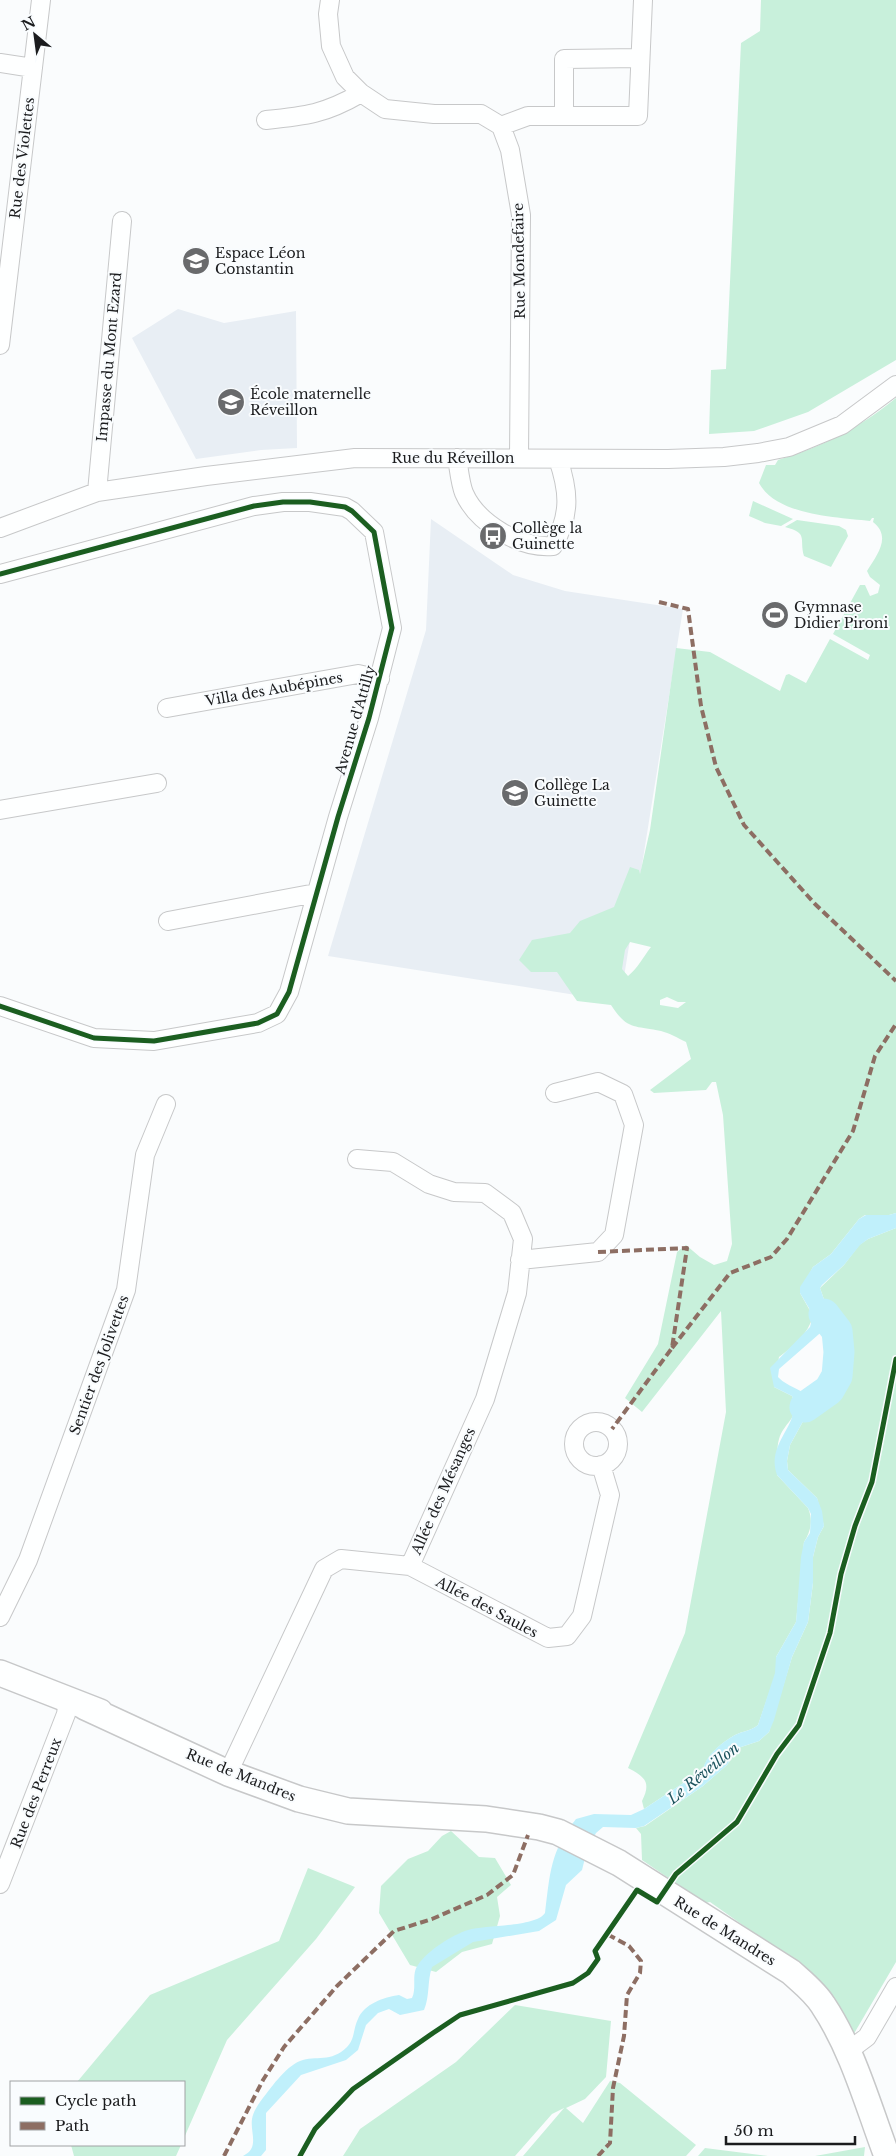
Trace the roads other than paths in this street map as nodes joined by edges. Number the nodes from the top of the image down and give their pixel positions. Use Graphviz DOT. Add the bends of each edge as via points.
graph roads {
  1 [pos="41,0"];
  2 [pos="330,0"];
  3 [pos="643,0"];
  4 [pos="640,58"];
  5 [pos="0,63"];
  6 [pos="33,68"];
  7 [pos="361,93"];
  8 [pos="564,116"];
  9 [pos="266,120"];
  10 [pos="501,126"];
  11 [pos="122,221"];
  12 [pos="3,284"];
  13 [pos="0,345"];
  14 [pos="896,385"];
  15 [pos="457,458"];
  16 [pos="519,458"];
  17 [pos="558,459"];
  18 [pos="97,492"];
  19 [pos="0,528"];
  20 [pos="0,574"];
  21 [pos="380,679"];
  22 [pos="167,708"];
  23 [pos="157,782"];
  24 [pos="0,810"];
  25 [pos="316,893"];
  26 [pos="168,921"];
  27 [pos="0,1006"];
  28 [pos="555,1093"];
  29 [pos="166,1104"];
  30 [pos="357,1159"];
  31 [pos="520,1260"];
  32 [pos="601,1465"];
  33 [pos="410,1566"];
  34 [pos="0,1617"];
  35 [pos="0,1673"];
  36 [pos="76,1704"];
  37 [pos="230,1767"];
  38 [pos="0,1884"];
  39 [pos="896,1987"];
  40 [pos="847,2052"];
  41 [pos="887,2156"];
  1 -- 6 [label="street, Rue des Violettes"];
  2 -- 7 [label="street" via="331,46 345,77"];
  3 -- 4 [label="street"];
  4 -- 8 [label="street" via="638,116"];
  4 -- 8 [label="street" via="564,58"];
  5 -- 6 [label="street"];
  6 -- 12 [label="street, Rue des Violettes"];
  7 -- 9 [label="street" via="313,115"];
  7 -- 10 [label="street" via="385,109 481,114"];
  8 -- 10 [label="street" via="528,116"];
  10 -- 16 [label="street, Rue Mondefaire" via="510,150 521,215"];
  11 -- 18 [label="street, Impasse du Mont Ezard"];
  12 -- 13 [label="street, Rue des Violettes"];
  14 -- 17 [label="street, Rue du Réveillon" via="842,426 788,448 724,458"];
  15 -- 16 [label="street, Rue du Réveillon"];
  15 -- 17 [label="street" via="464,493 483,518 495,529 538,547 552,546 568,499 567,484"];
  15 -- 18 [label="street, Rue du Réveillon" via="355,458"];
  16 -- 17 [label="street, Rue du Réveillon"];
  18 -- 19 [label="street, Rue du Réveillon"];
  20 -- 21 [label="street, Avenue d'Attilly" via="254,506 283,502 345,507 374,532 392,628"];
  21 -- 22 [label="street, Villa des Aubépines" via="358,674"];
  21 -- 25 [label="street, Avenue d'Attilly"];
  23 -- 24 [label="street"];
  25 -- 26 [label="street"];
  25 -- 27 [label="street, Avenue d'Attilly" via="289,992 277,1014 258,1023 154,1041 128,1041 94,1038"];
  28 -- 31 [label="street" via="598,1082 622,1094 634,1125 614,1235 598,1252"];
  29 -- 34 [label="street, Sentier des Jolivettes" via="145,1155 126,1290 28,1560"];
  30 -- 31 [label="street, Allée des Mésanges" via="393,1162 429,1184 454,1192 485,1193 512,1213 523,1239"];
  31 -- 33 [label="street, Allée des Mésanges" via="517,1293 485,1399"];
  32 -- 33 [label="street, Allée des Saules" via="610,1495 582,1616 567,1636 548,1638"];
  33 -- 37 [label="street, Allée des Mésanges" via="341,1559 324,1569"];
  35 -- 36 [label="street, Rue de Mandres"];
  36 -- 37 [label="street, Rue de Mandres"];
  36 -- 38 [label="street, Rue des Perreux" via="66,1714"];
  37 -- 40 [label="street, Rue de Mandres" via="300,1799 348,1811 406,1813 540,1827 584,1844 791,1972 823,2004"];
  39 -- 40 [label="street" via="867,2037"];
  40 -- 41 [label="street, Rue de Mandres"];
}
